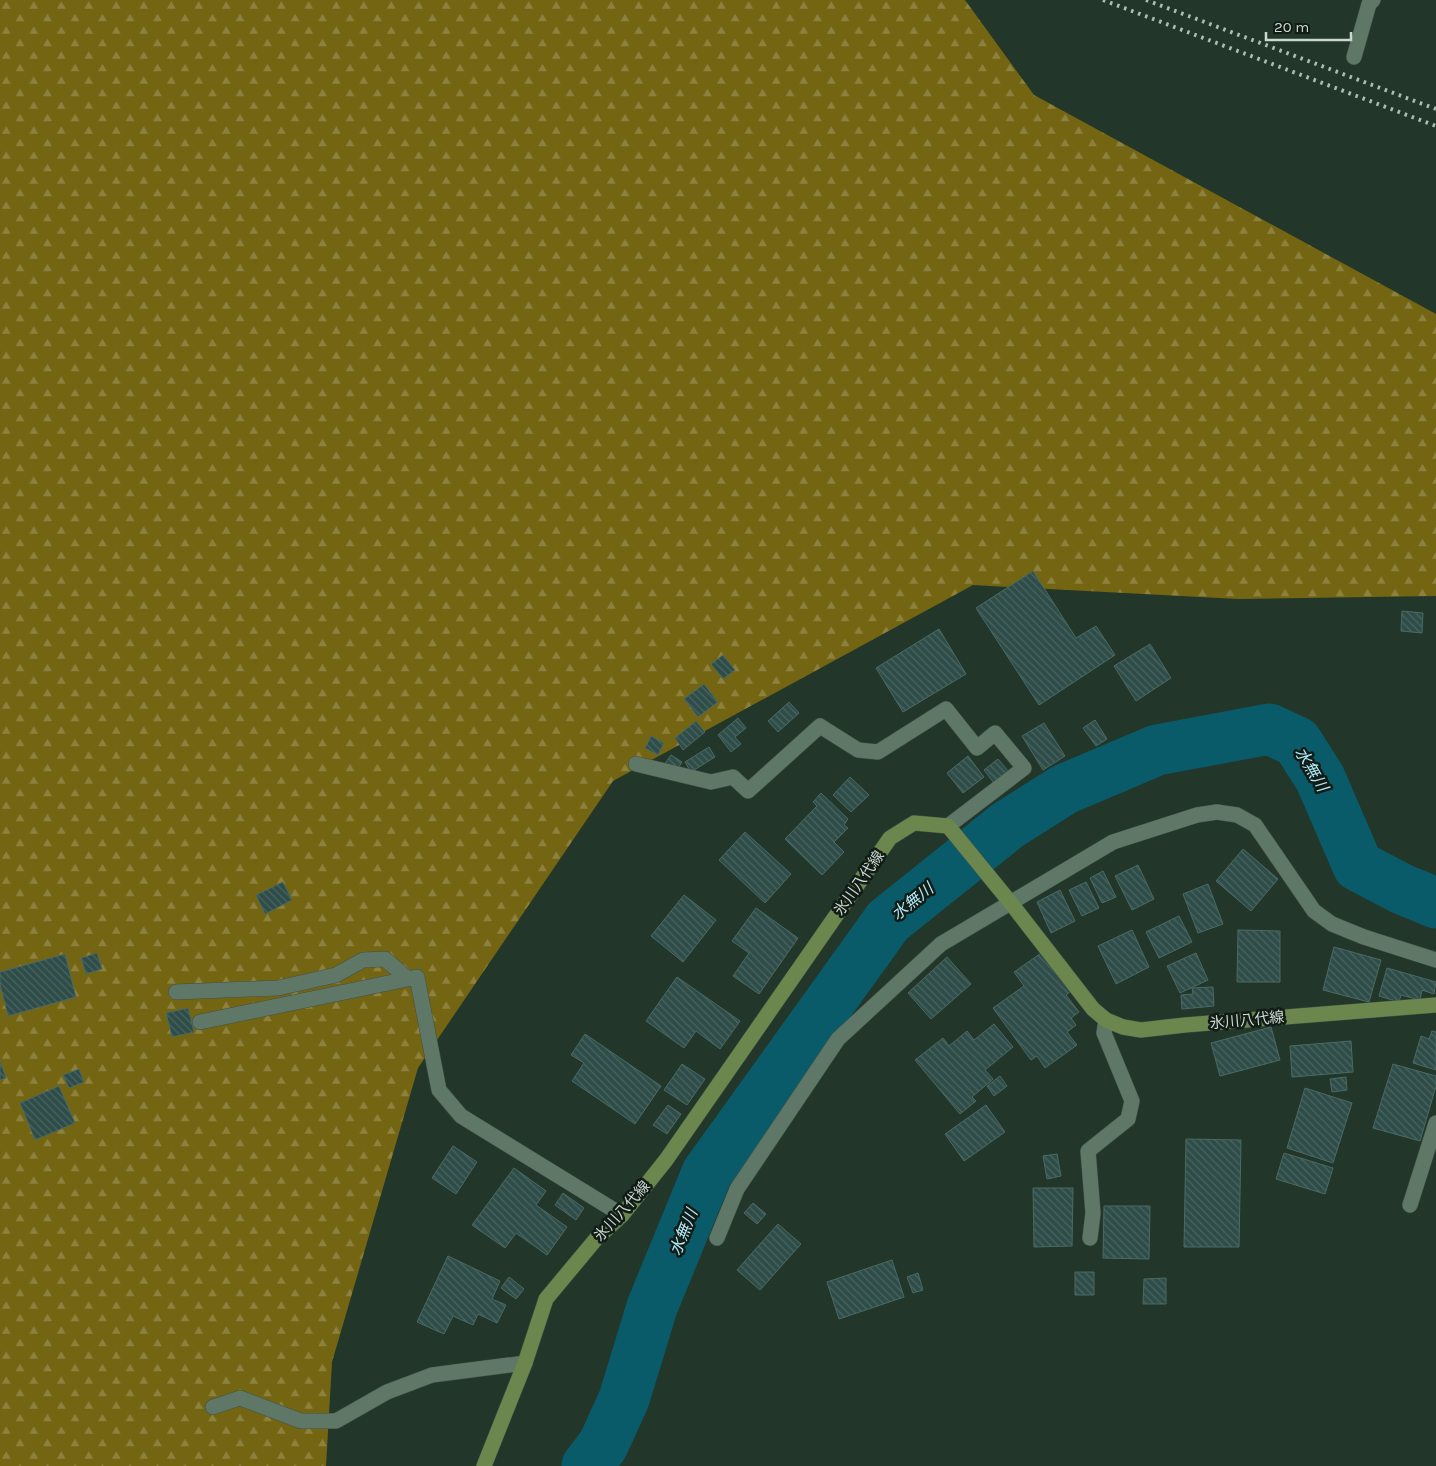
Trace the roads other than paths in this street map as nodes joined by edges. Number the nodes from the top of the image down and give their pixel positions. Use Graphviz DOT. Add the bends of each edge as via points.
graph roads {
  1 [pos="1369,1"];
  2 [pos="1354,57"];
  3 [pos="636,764"];
  4 [pos="953,832"];
  5 [pos="1008,899"];
  6 [pos="1436,960"];
  7 [pos="408,979"];
  8 [pos="176,992"];
  9 [pos="1436,1005"];
  10 [pos="1106,1020"];
  11 [pos="200,1022"];
  12 [pos="1436,1123"];
  13 [pos="1410,1205"];
  14 [pos="622,1215"];
  15 [pos="717,1238"];
  16 [pos="1090,1238"];
  17 [pos="525,1363"];
  18 [pos="213,1407"];
  19 [pos="484,1466"];
  1 -- 2 [label="street"];
  3 -- 4 [label="street" via="711,782 733,776 748,791 820,726 858,750 878,752 946,709 977,748 995,733 1024,768"];
  4 -- 5 [label="main road, 氷川八代線"];
  4 -- 14 [label="main road, 氷川八代線" via="914,823 890,838 666,1160"];
  5 -- 6 [label="street" via="1113,842 1216,812 1236,815 1255,825 1314,912 1332,924"];
  5 -- 10 [label="main road, 氷川八代線" via="1093,1009"];
  5 -- 15 [label="street" via="941,944 838,1040 737,1189"];
  7 -- 8 [label="street" via="385,959 363,960 336,975 278,988"];
  7 -- 11 [label="street"];
  7 -- 14 [label="street" via="417,977 439,1090 461,1116"];
  9 -- 10 [label="main road, 氷川八代線" via="1141,1030"];
  10 -- 16 [label="street" via="1104,1033 1132,1101 1128,1119 1088,1151 1092,1213"];
  12 -- 13 [label="street"];
  14 -- 17 [label="main road, 氷川八代線" via="596,1239 546,1300"];
  17 -- 18 [label="street" via="432,1375 387,1392 336,1422 301,1421 240,1398"];
  17 -- 19 [label="main road, 氷川八代線"];
}
